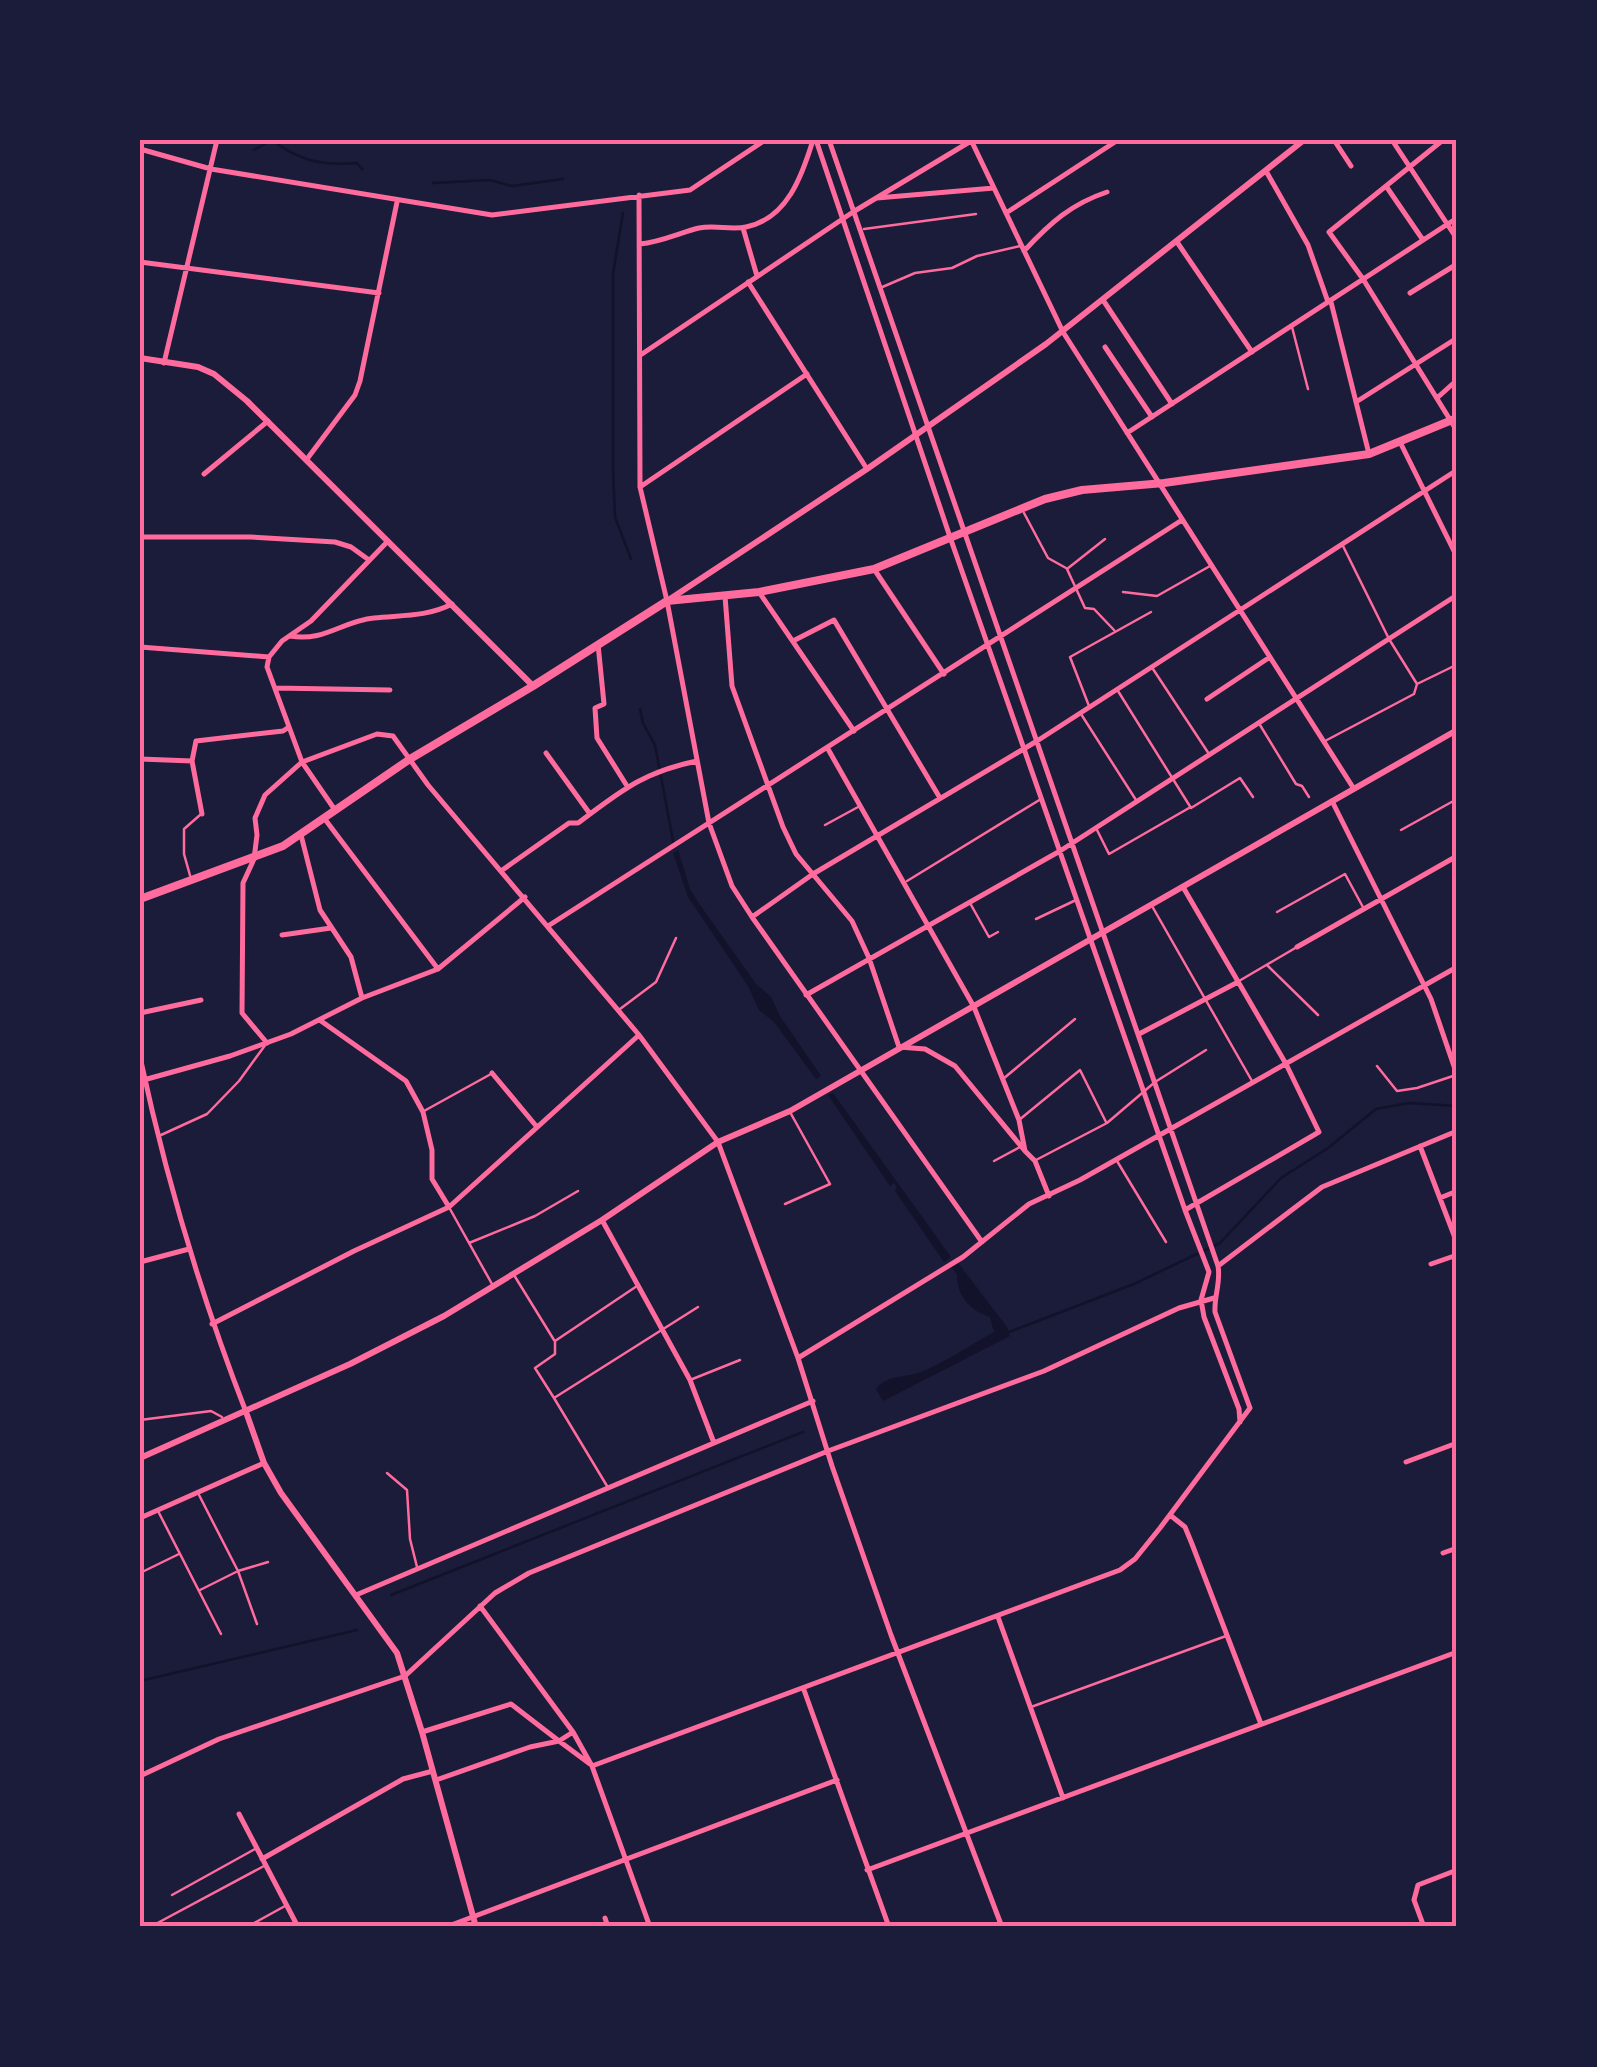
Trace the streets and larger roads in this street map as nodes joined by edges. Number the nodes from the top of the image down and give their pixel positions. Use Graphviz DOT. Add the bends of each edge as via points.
graph roads {
  1 [pos="216,140"];
  2 [pos="765,140"];
  3 [pos="815,140"];
  4 [pos="829,140"];
  5 [pos="971,140"];
  6 [pos="1118,140"];
  7 [pos="1304,140"];
  8 [pos="1334,140"];
  9 [pos="1392,140"];
  10 [pos="1443,140"];
  11 [pos="140,149"];
  12 [pos="1351,166"];
  13 [pos="1410,167"];
  14 [pos="210,169"];
  15 [pos="1266,171"];
  16 [pos="1386,186"];
  17 [pos="994,188"];
  18 [pos="1108,192"];
  19 [pos="639,195"];
  20 [pos="876,198"];
  21 [pos="397,202"];
  22 [pos="853,212"];
  23 [pos="1006,213"];
  24 [pos="1457,218"];
  25 [pos="844,219"];
  26 [pos="1447,224"];
  27 [pos="742,228"];
  28 [pos="1457,239"];
  29 [pos="1423,240"];
  30 [pos="1177,242"];
  31 [pos="640,244"];
  32 [pos="1022,248"];
  33 [pos="140,262"];
  34 [pos="1457,264"];
  35 [pos="184,270"];
  36 [pos="758,276"];
  37 [pos="1363,279"];
  38 [pos="748,282"];
  39 [pos="379,293"];
  40 [pos="1410,293"];
  41 [pos="1103,300"];
  42 [pos="1329,301"];
  43 [pos="1063,332"];
  44 [pos="1457,338"];
  45 [pos="1105,347"];
  46 [pos="1252,352"];
  47 [pos="640,355"];
  48 [pos="140,358"];
  49 [pos="164,363"];
  50 [pos="1417,366"];
  51 [pos="808,374"];
  52 [pos="1457,380"];
  53 [pos="1437,398"];
  54 [pos="1356,402"];
  55 [pos="1172,404"];
  56 [pos="1152,417"];
  57 [pos="1454,419"];
  58 [pos="268,421"];
  59 [pos="928,427"];
  60 [pos="1457,430"];
  61 [pos="1127,433"];
  62 [pos="916,436"];
  63 [pos="1400,442"];
  64 [pos="1369,454"];
  65 [pos="307,458"];
  66 [pos="866,470"];
  67 [pos="1457,470"];
  68 [pos="204,474"];
  69 [pos="1158,482"];
  70 [pos="640,487"];
  71 [pos="1423,492"];
  72 [pos="1182,520"];
  73 [pos="964,532"];
  74 [pos="140,537"];
  75 [pos="950,537"];
  76 [pos="388,541"];
  77 [pos="1457,557"];
  78 [pos="369,560"];
  79 [pos="874,569"];
  80 [pos="759,592"];
  81 [pos="1457,595"];
  82 [pos="725,596"];
  83 [pos="667,601"];
  84 [pos="452,604"];
  85 [pos="1241,611"];
  86 [pos="290,636"];
  87 [pos="1002,637"];
  88 [pos="792,640"];
  89 [pos="598,644"];
  90 [pos="989,645"];
  91 [pos="140,648"];
  92 [pos="269,657"];
  93 [pos="1270,657"];
  94 [pos="944,674"];
  95 [pos="533,686"];
  96 [pos="274,688"];
  97 [pos="390,690"];
  98 [pos="1207,698"];
  99 [pos="1297,700"];
  100 [pos="887,710"];
  101 [pos="290,727"];
  102 [pos="1457,730"];
  103 [pos="854,731"];
  104 [pos="1037,741"];
  105 [pos="827,748"];
  106 [pos="1024,749"];
  107 [pos="546,753"];
  108 [pos="140,759"];
  109 [pos="410,759"];
  110 [pos="192,761"];
  111 [pos="698,761"];
  112 [pos="302,762"];
  113 [pos="769,784"];
  114 [pos="627,786"];
  115 [pos="1354,789"];
  116 [pos="940,798"];
  117 [pos="1332,801"];
  118 [pos="335,810"];
  119 [pos="202,814"];
  120 [pos="590,814"];
  121 [pos="324,818"];
  122 [pos="710,824"];
  123 [pos="300,835"];
  124 [pos="876,837"];
  125 [pos="1072,843"];
  126 [pos="1060,851"];
  127 [pos="1457,856"];
  128 [pos="254,858"];
  129 [pos="501,872"];
  130 [pos="813,874"];
  131 [pos="1184,887"];
  132 [pos="524,897"];
  133 [pos="1382,898"];
  134 [pos="140,899"];
  135 [pos="752,917"];
  136 [pos="928,925"];
  137 [pos="548,926"];
  138 [pos="331,928"];
  139 [pos="1103,932"];
  140 [pos="282,935"];
  141 [pos="1092,938"];
  142 [pos="1297,947"];
  143 [pos="869,958"];
  144 [pos="1457,966"];
  145 [pos="438,969"];
  146 [pos="1238,981"];
  147 [pos="1424,984"];
  148 [pos="806,996"];
  149 [pos="362,998"];
  150 [pos="202,1000"];
  151 [pos="974,1007"];
  152 [pos="140,1014"];
  153 [pos="320,1021"];
  154 [pos="639,1034"];
  155 [pos="1139,1034"];
  156 [pos="266,1043"];
  157 [pos="899,1047"];
  158 [pos="140,1057"];
  159 [pos="1286,1064"];
  160 [pos="862,1070"];
  161 [pos="492,1073"];
  162 [pos="1457,1075"];
  163 [pos="142,1081"];
  164 [pos="537,1127"];
  165 [pos="1172,1128"];
  166 [pos="1457,1131"];
  167 [pos="1160,1135"];
  168 [pos="718,1142"];
  169 [pos="1420,1146"];
  170 [pos="1023,1148"];
  171 [pos="1457,1192"];
  172 [pos="1049,1196"];
  173 [pos="1440,1198"];
  174 [pos="1196,1203"];
  175 [pos="449,1207"];
  176 [pos="1185,1210"];
  177 [pos="602,1220"];
  178 [pos="982,1242"];
  179 [pos="1457,1243"];
  180 [pos="189,1250"];
  181 [pos="1457,1254"];
  182 [pos="140,1262"];
  183 [pos="1216,1262"];
  184 [pos="1431,1264"];
  185 [pos="1208,1268"];
  186 [pos="1214,1298"];
  187 [pos="1201,1300"];
  188 [pos="212,1324"];
  189 [pos="798,1358"];
  190 [pos="813,1401"];
  191 [pos="246,1412"];
  192 [pos="1240,1422"];
  193 [pos="714,1443"];
  194 [pos="1457,1443"];
  195 [pos="828,1451"];
  196 [pos="140,1458"];
  197 [pos="1406,1462"];
  198 [pos="264,1463"];
  199 [pos="1170,1515"];
  200 [pos="140,1518"];
  201 [pos="1457,1548"];
  202 [pos="1443,1554"];
  203 [pos="355,1596"];
  204 [pos="480,1606"];
  205 [pos="998,1616"];
  206 [pos="898,1652"];
  207 [pos="1457,1652"];
  208 [pos="405,1676"];
  209 [pos="804,1688"];
  210 [pos="1262,1724"];
  211 [pos="422,1732"];
  212 [pos="573,1732"];
  213 [pos="559,1741"];
  214 [pos="592,1766"];
  215 [pos="433,1771"];
  216 [pos="140,1776"];
  217 [pos="436,1780"];
  218 [pos="836,1780"];
  219 [pos="1063,1798"];
  220 [pos="239,1814"];
  221 [pos="966,1832"];
  222 [pos="625,1860"];
  223 [pos="264,1862"];
  224 [pos="868,1870"];
  225 [pos="1457,1870"];
  226 [pos="605,1918"];
  227 [pos="476,1923"];
  228 [pos="460,1925"];
  229 [pos="298,1927"];
  230 [pos="446,1927"];
  231 [pos="608,1927"];
  232 [pos="650,1927"];
  233 [pos="888,1927"];
  234 [pos="1002,1927"];
  235 [pos="1424,1927"];
  1 -- 14 [label="street"];
  2 -- 19 [label="street" via="690,190"];
  3 -- 25 [label="street"];
  3 -- 27 [label="street" via="780,209"];
  4 -- 22 [label="street"];
  5 -- 17 [label="street"];
  5 -- 20 [label="street"];
  6 -- 23 [label="street"];
  7 -- 15 [label="street"];
  8 -- 12 [label="street"];
  9 -- 13 [label="street"];
  10 -- 13 [label="street"];
  11 -- 14 [label="street"];
  13 -- 16 [label="street"];
  13 -- 26 [label="street"];
  14 -- 21 [label="street"];
  14 -- 35 [label="street"];
  15 -- 30 [label="street"];
  15 -- 42 [label="street" via="1308,246"];
  16 -- 29 [label="street"];
  16 -- 37 [label="street" via="1329,232"];
  17 -- 20 [label="street"];
  17 -- 23 [label="street"];
  18 -- 32 [label="street" via="1073,205"];
  19 -- 21 [label="street" via="492,215"];
  19 -- 31 [label="street"];
  20 -- 22 [label="street"];
  21 -- 39 [label="street"];
  22 -- 25 [label="street"];
  22 -- 59 [label="street"];
  23 -- 32 [label="street"];
  24 -- 26 [label="street"];
  25 -- 36 [label="street"];
  25 -- 62 [label="street"];
  26 -- 28 [label="street"];
  26 -- 29 [label="street"];
  27 -- 31 [label="street" via="704,227"];
  27 -- 36 [label="street"];
  29 -- 37 [label="street"];
  30 -- 41 [label="street"];
  30 -- 46 [label="street"];
  31 -- 47 [label="street"];
  32 -- 43 [label="street"];
  33 -- 35 [label="street"];
  34 -- 40 [label="street"];
  35 -- 39 [label="street"];
  35 -- 49 [label="street"];
  36 -- 38 [label="street"];
  37 -- 42 [label="street"];
  37 -- 50 [label="street"];
  38 -- 47 [label="street"];
  38 -- 51 [label="street"];
  39 -- 65 [label="street" via="354,395"];
  41 -- 43 [label="street"];
  41 -- 55 [label="street"];
  42 -- 46 [label="street"];
  42 -- 54 [label="street"];
  43 -- 59 [label="street"];
  43 -- 61 [label="street"];
  44 -- 50 [label="street"];
  45 -- 56 [label="street"];
  46 -- 55 [label="street"];
  47 -- 70 [label="street"];
  48 -- 49 [label="street"];
  49 -- 58 [label="street" via="214,374"];
  50 -- 53 [label="street"];
  50 -- 54 [label="street"];
  51 -- 66 [label="street"];
  51 -- 70 [label="street"];
  52 -- 53 [label="street"];
  53 -- 57 [label="street"];
  54 -- 64 [label="street"];
  55 -- 56 [label="street"];
  56 -- 61 [label="street"];
  57 -- 60 [label="street"];
  57 -- 63 [label="main road"];
  58 -- 65 [label="street"];
  58 -- 68 [label="street"];
  59 -- 62 [label="street"];
  59 -- 73 [label="street"];
  61 -- 69 [label="street"];
  62 -- 66 [label="street"];
  62 -- 75 [label="street"];
  63 -- 64 [label="main road"];
  63 -- 71 [label="street"];
  64 -- 69 [label="main road"];
  65 -- 76 [label="street"];
  66 -- 83 [label="street"];
  67 -- 71 [label="street"];
  69 -- 72 [label="street"];
  69 -- 73 [label="main road" via="1082,490"];
  70 -- 83 [label="street"];
  71 -- 77 [label="street"];
  71 -- 85 [label="street"];
  72 -- 85 [label="street"];
  72 -- 87 [label="street"];
  73 -- 75 [label="main road"];
  73 -- 87 [label="street"];
  74 -- 78 [label="street" via="335,542"];
  75 -- 79 [label="main road"];
  75 -- 90 [label="street"];
  76 -- 78 [label="street"];
  76 -- 84 [label="street"];
  78 -- 86 [label="street"];
  79 -- 80 [label="main road"];
  79 -- 94 [label="street"];
  80 -- 82 [label="main road"];
  80 -- 88 [label="street"];
  81 -- 99 [label="street"];
  82 -- 83 [label="main road"];
  82 -- 113 [label="street" via="732,686"];
  83 -- 89 [label="main road"];
  83 -- 111 [label="street"];
  84 -- 86 [label="street" via="432,613 371,618 310,640"];
  84 -- 95 [label="street"];
  85 -- 93 [label="street"];
  85 -- 104 [label="street"];
  86 -- 92 [label="street"];
  87 -- 90 [label="street"];
  87 -- 104 [label="street"];
  88 -- 100 [label="street" via="834,620"];
  88 -- 103 [label="street"];
  89 -- 95 [label="main road"];
  89 -- 114 [label="street" via="604,704 595,708 597,738"];
  90 -- 94 [label="street"];
  90 -- 106 [label="street"];
  91 -- 92 [label="street"];
  92 -- 96 [label="street"];
  93 -- 98 [label="street"];
  93 -- 99 [label="street"];
  94 -- 100 [label="street"];
  95 -- 109 [label="main road"];
  96 -- 97 [label="street"];
  96 -- 101 [label="street"];
  99 -- 115 [label="street"];
  99 -- 125 [label="street"];
  100 -- 103 [label="street"];
  100 -- 116 [label="street"];
  101 -- 110 [label="street" via="196,741"];
  101 -- 112 [label="street"];
  102 -- 115 [label="street"];
  103 -- 105 [label="street"];
  104 -- 106 [label="street"];
  104 -- 125 [label="street"];
  105 -- 113 [label="street"];
  105 -- 124 [label="street"];
  106 -- 116 [label="street"];
  106 -- 126 [label="street"];
  107 -- 120 [label="street"];
  108 -- 110 [label="street"];
  109 -- 112 [label="street" via="392,736 376,734"];
  109 -- 118 [label="main road"];
  109 -- 129 [label="street"];
  110 -- 119 [label="street"];
  111 -- 114 [label="street" via="654,771"];
  111 -- 122 [label="street"];
  112 -- 118 [label="street"];
  112 -- 128 [label="street" via="266,795 255,818"];
  113 -- 122 [label="street"];
  113 -- 130 [label="street" via="796,854"];
  114 -- 120 [label="street"];
  115 -- 117 [label="street"];
  116 -- 124 [label="street"];
  117 -- 131 [label="street"];
  117 -- 133 [label="street"];
  118 -- 121 [label="main road"];
  120 -- 129 [label="street"];
  121 -- 123 [label="main road"];
  121 -- 145 [label="street"];
  122 -- 135 [label="street" via="732,886"];
  122 -- 137 [label="street"];
  123 -- 128 [label="main road"];
  123 -- 138 [label="street"];
  124 -- 130 [label="street"];
  124 -- 136 [label="street"];
  125 -- 126 [label="street"];
  125 -- 139 [label="street"];
  126 -- 136 [label="street"];
  126 -- 141 [label="street"];
  127 -- 133 [label="street"];
  128 -- 134 [label="main road"];
  128 -- 156 [label="street" via="243,883 242,1013"];
  129 -- 132 [label="street"];
  130 -- 135 [label="street"];
  130 -- 143 [label="street" via="852,921"];
  131 -- 139 [label="street"];
  131 -- 146 [label="street"];
  132 -- 137 [label="street"];
  132 -- 145 [label="street"];
  133 -- 142 [label="street"];
  133 -- 147 [label="street"];
  135 -- 148 [label="street"];
  136 -- 143 [label="street"];
  136 -- 151 [label="street"];
  137 -- 154 [label="street"];
  138 -- 140 [label="street"];
  138 -- 149 [label="street" via="351,957"];
  139 -- 141 [label="street"];
  139 -- 155 [label="street"];
  141 -- 151 [label="street"];
  141 -- 167 [label="street"];
  143 -- 148 [label="street"];
  143 -- 157 [label="street"];
  144 -- 147 [label="street"];
  145 -- 149 [label="street"];
  146 -- 155 [label="street"];
  146 -- 159 [label="street"];
  147 -- 159 [label="street"];
  147 -- 162 [label="street"];
  148 -- 160 [label="street"];
  149 -- 153 [label="street"];
  150 -- 152 [label="street"];
  151 -- 157 [label="street"];
  151 -- 170 [label="street" via="1019,1120"];
  153 -- 156 [label="street"];
  153 -- 175 [label="street" via="406,1081 423,1112 432,1179"];
  154 -- 164 [label="street"];
  154 -- 168 [label="street"];
  155 -- 165 [label="street"];
  156 -- 163 [label="street"];
  157 -- 160 [label="street"];
  157 -- 170 [label="street" via="925,1049 956,1066"];
  158 -- 163 [label="street"];
  159 -- 165 [label="street"];
  159 -- 174 [label="street" via="1319,1132"];
  160 -- 168 [label="street"];
  160 -- 178 [label="street"];
  161 -- 164 [label="street"];
  163 -- 180 [label="street"];
  164 -- 175 [label="street"];
  165 -- 167 [label="street"];
  165 -- 174 [label="street"];
  166 -- 169 [label="street"];
  167 -- 172 [label="street"];
  167 -- 176 [label="street"];
  168 -- 177 [label="street"];
  168 -- 189 [label="street"];
  169 -- 173 [label="street"];
  169 -- 183 [label="street" via="1322,1187"];
  170 -- 172 [label="street"];
  171 -- 173 [label="street"];
  172 -- 178 [label="street"];
  173 -- 179 [label="street"];
  174 -- 176 [label="street"];
  174 -- 183 [label="street"];
  175 -- 188 [label="street"];
  176 -- 185 [label="street"];
  177 -- 191 [label="street" via="444,1316"];
  177 -- 193 [label="street" via="663,1326"];
  178 -- 189 [label="street"];
  180 -- 182 [label="street"];
  180 -- 188 [label="street"];
  181 -- 184 [label="street"];
  183 -- 185 [label="street"];
  183 -- 186 [label="street"];
  185 -- 187 [label="street"];
  186 -- 187 [label="street"];
  186 -- 192 [label="street" via="1250,1402"];
  187 -- 192 [label="street"];
  187 -- 195 [label="street" via="1044,1371"];
  188 -- 191 [label="street"];
  189 -- 190 [label="street"];
  190 -- 193 [label="street"];
  190 -- 195 [label="street"];
  191 -- 196 [label="street"];
  191 -- 198 [label="street"];
  192 -- 199 [label="street"];
  193 -- 203 [label="street"];
  194 -- 197 [label="street"];
  195 -- 204 [label="street" via="513,1580"];
  195 -- 206 [label="street"];
  198 -- 200 [label="street"];
  198 -- 203 [label="street"];
  199 -- 205 [label="street" via="1120,1570"];
  199 -- 210 [label="street" via="1185,1528"];
  201 -- 202 [label="street"];
  203 -- 208 [label="street" via="397,1653"];
  204 -- 208 [label="street"];
  204 -- 212 [label="street"];
  205 -- 206 [label="street"];
  205 -- 219 [label="street"];
  206 -- 209 [label="street"];
  206 -- 221 [label="street"];
  207 -- 210 [label="street"];
  208 -- 211 [label="street"];
  208 -- 216 [label="street" via="218,1740"];
  209 -- 214 [label="street"];
  209 -- 218 [label="street"];
  210 -- 219 [label="street"];
  211 -- 213 [label="street" via="511,1704"];
  211 -- 215 [label="street"];
  212 -- 213 [label="street"];
  212 -- 214 [label="street"];
  213 -- 214 [label="street"];
  213 -- 217 [label="street"];
  214 -- 222 [label="street"];
  215 -- 217 [label="street"];
  215 -- 223 [label="street" via="403,1779"];
  217 -- 227 [label="street"];
  218 -- 222 [label="street"];
  218 -- 224 [label="street"];
  219 -- 221 [label="street"];
  220 -- 223 [label="street"];
  221 -- 224 [label="street"];
  221 -- 234 [label="street"];
  222 -- 227 [label="street"];
  222 -- 232 [label="street"];
  223 -- 229 [label="street"];
  224 -- 233 [label="street"];
  225 -- 235 [label="street" via="1418,1885 1414,1900"];
  226 -- 231 [label="street"];
  227 -- 228 [label="street"];
  228 -- 230 [label="street"];
}
